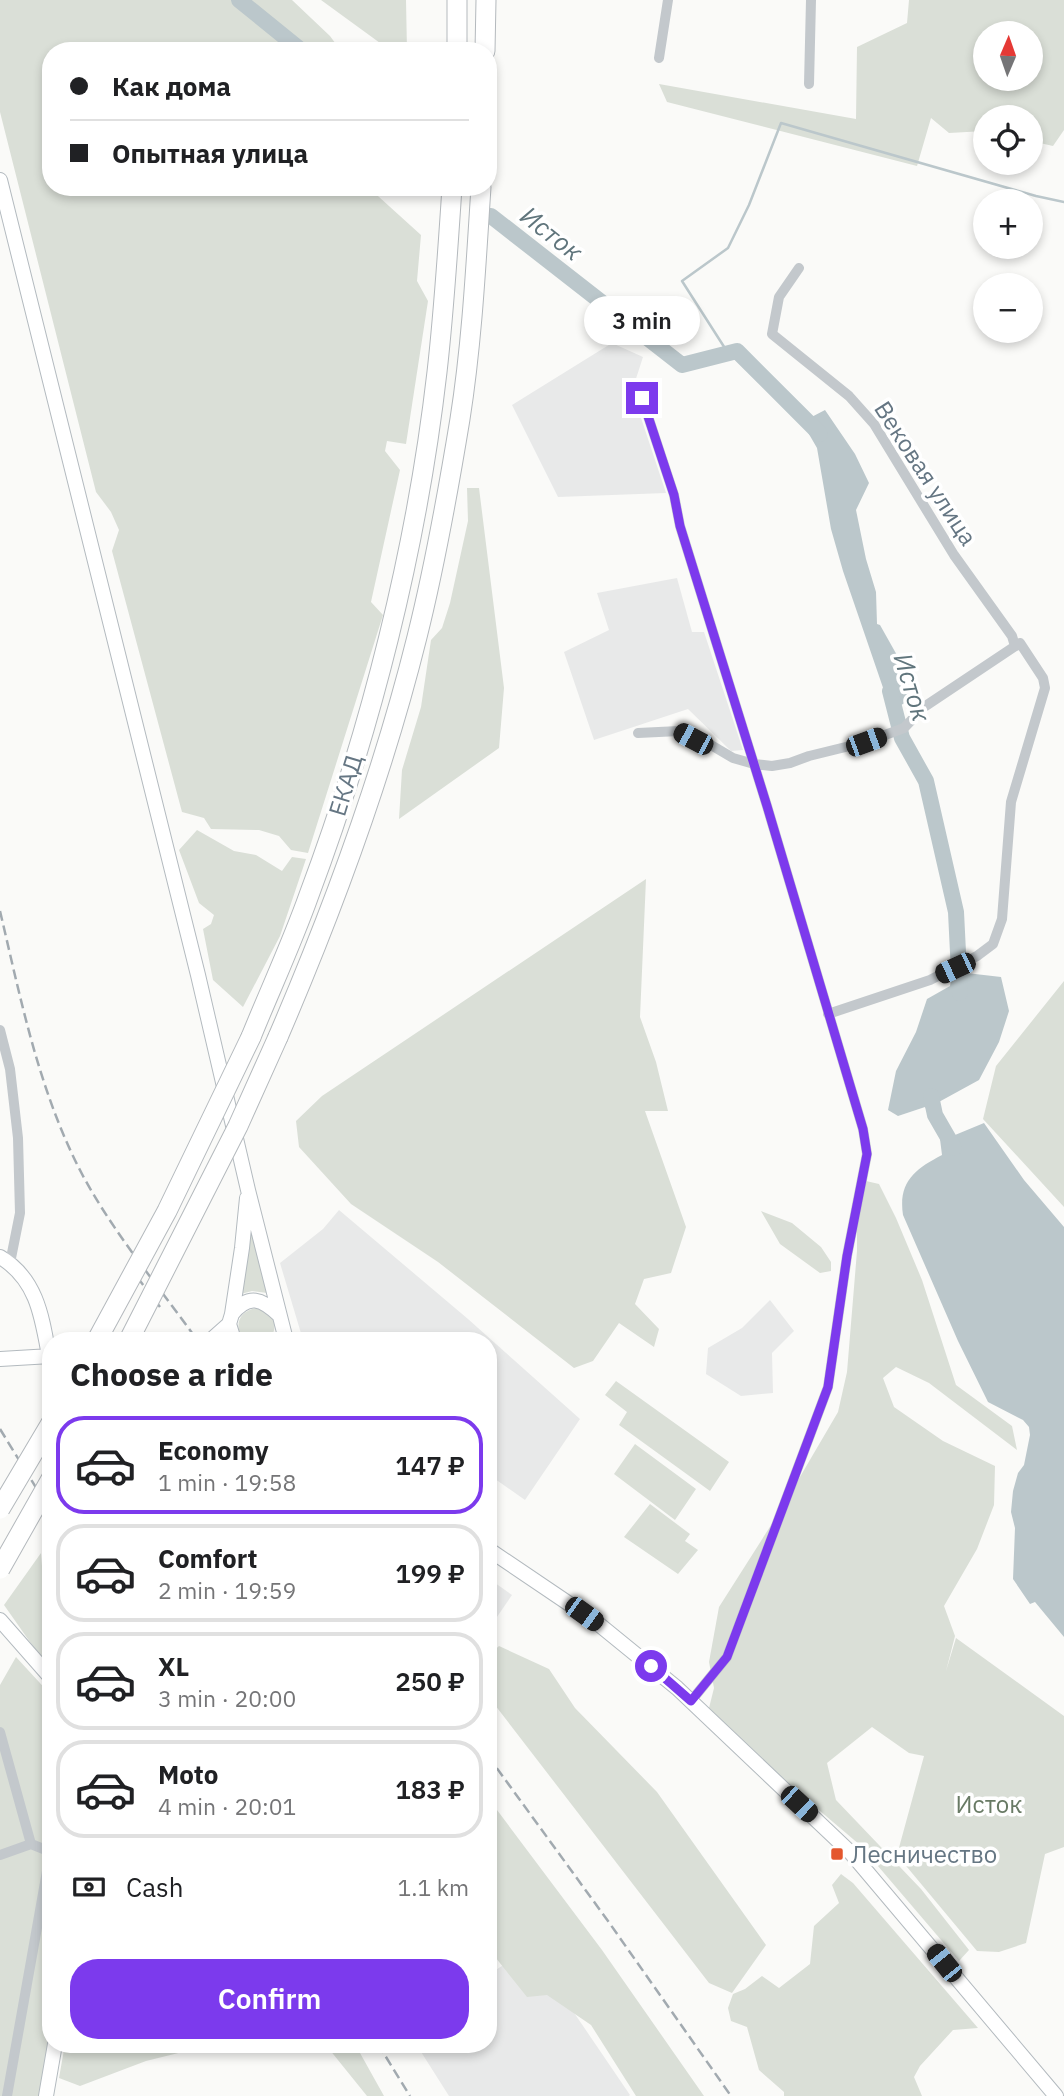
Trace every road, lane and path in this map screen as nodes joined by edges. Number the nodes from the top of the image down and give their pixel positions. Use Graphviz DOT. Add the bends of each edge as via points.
graph roads {
  1 [pos="457,0"];
  2 [pos="486,0"];
  3 [pos="668,0"];
  4 [pos="811,0"];
  5 [pos="457,42"];
  6 [pos="485,42"];
  7 [pos="659,58"];
  8 [pos="808,84"];
  9 [pos="0,180"];
  10 [pos="451,196"];
  11 [pos="480,196"];
  12 [pos="799,268"];
  13 [pos="642,398"];
  14 [pos="1017,645"];
  15 [pos="638,733"];
  16 [pos="754,764"];
  17 [pos="828,1014"];
  18 [pos="0,1030"];
  19 [pos="248,1190"];
  20 [pos="5,1260"];
  21 [pos="230,1319"];
  22 [pos="280,1327"];
  23 [pos="44,1332"];
  24 [pos="101,1332"];
  25 [pos="133,1332"];
  26 [pos="218,1332"];
  27 [pos="232,1332"];
  28 [pos="42,1358"];
  29 [pos="0,1359"];
  30 [pos="42,1438"];
  31 [pos="42,1495"];
  32 [pos="0,1509"];
  33 [pos="497,1555"];
  34 [pos="0,1569"];
  35 [pos="0,1620"];
  36 [pos="42,1668"];
  37 [pos="691,1701"];
  38 [pos="0,1732"];
  39 [pos="31,1844"];
  40 [pos="42,1848"];
  41 [pos="0,1855"];
  42 [pos="42,1899"];
  43 [pos="53,2053"];
  44 [pos="7,2096"];
  45 [pos="46,2096"];
  46 [pos="1056,2096"];
  1 -- 5 [label="highway"];
  2 -- 6 [label="highway"];
  3 -- 7 [label="street"];
  4 -- 8 [label="street"];
  9 -- 19 [label="main road"];
  10 -- 24 [label="highway, ЕКАД, bridge" via="437,373 422,475 369,709 309,896 251,1037"];
  11 -- 25 [label="highway, ЕКАД, bridge" via="460,417 417,638 383,755 317,947 238,1126"];
  12 -- 14 [label="street, Вековая улица" via="779,297 772,334 849,396 874,424 940,533"];
  13 -- 16 [label="street"];
  14 -- 16 [label="street" via="899,729 790,763"];
  14 -- 17 [label="street, Вековая улица" via="1043,678 1045,688 1011,802 1004,903 993,944 930,980"];
  15 -- 16 [label="street" via="679,731"];
  16 -- 17 [label="street"];
  17 -- 37 [label="street" via="867,1154 828,1387 727,1657"];
  18 -- 20 [label="street" via="18,1138 19,1213"];
  19 -- 21 [label="main road"];
  19 -- 22 [label="main road"];
  20 -- 23 [label="main road" via="35,1295"];
  21 -- 22 [label="main road" via="238,1307 258,1300 267,1303"];
  21 -- 26 [label="main road"];
  21 -- 27 [label="main road"];
  28 -- 29 [label="main road"];
  30 -- 32 [label="highway, bridge"];
  31 -- 34 [label="highway, bridge"];
  33 -- 37 [label="main road" via="596,1622"];
  35 -- 36 [label="main road"];
  37 -- 46 [label="main road" via="850,1853"];
  38 -- 39 [label="street"];
  39 -- 40 [label="street"];
  39 -- 41 [label="street"];
  42 -- 44 [label="street"];
  43 -- 45 [label="main road"];
}
